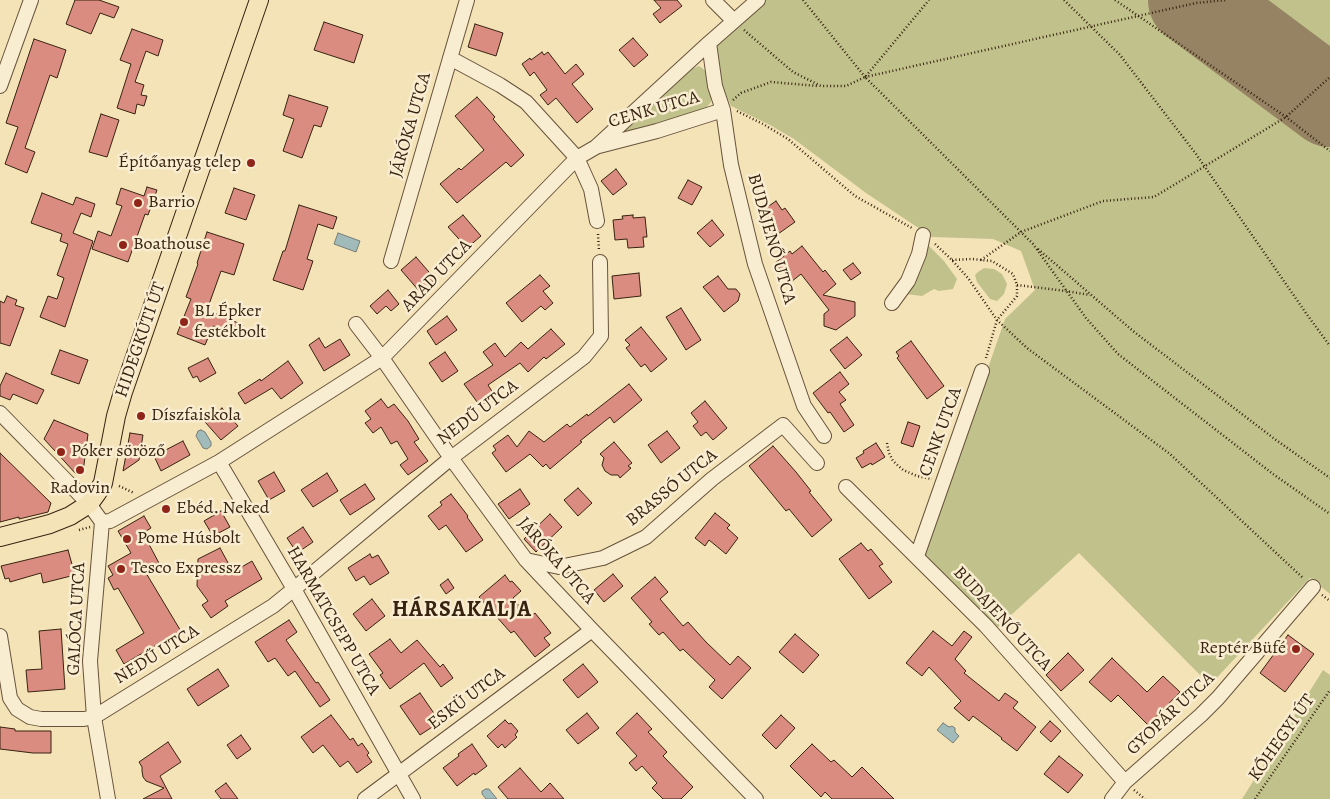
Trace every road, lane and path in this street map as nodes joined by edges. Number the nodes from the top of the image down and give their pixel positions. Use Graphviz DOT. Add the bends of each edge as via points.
graph roads {
  1 [pos="31,0"];
  2 [pos="259,0"];
  3 [pos="467,0"];
  4 [pos="713,0"];
  5 [pos="758,0"];
  6 [pos="804,0"];
  7 [pos="929,0"];
  8 [pos="1064,0"];
  9 [pos="1115,0"];
  10 [pos="1226,0"];
  11 [pos="1138,16"];
  12 [pos="734,21"];
  13 [pos="1091,26"];
  14 [pos="709,43"];
  15 [pos="450,58"];
  16 [pos="865,77"];
  17 [pos="1330,77"];
  18 [pos="0,86"];
  19 [pos="821,86"];
  20 [pos="723,110"];
  21 [pos="1286,117"];
  22 [pos="596,146"];
  23 [pos="1330,151"];
  24 [pos="577,158"];
  25 [pos="1204,167"];
  26 [pos="597,221"];
  27 [pos="1021,232"];
  28 [pos="923,235"];
  29 [pos="1033,244"];
  30 [pos="952,260"];
  31 [pos="981,260"];
  32 [pos="391,261"];
  33 [pos="600,262"];
  34 [pos="1017,285"];
  35 [pos="1066,291"];
  36 [pos="1092,296"];
  37 [pos="892,303"];
  38 [pos="997,320"];
  39 [pos="356,324"];
  40 [pos="1330,346"];
  41 [pos="382,358"];
  42 [pos="982,371"];
  43 [pos="0,413"];
  44 [pos="824,436"];
  45 [pos="887,442"];
  46 [pos="450,458"];
  47 [pos="219,462"];
  48 [pos="817,463"];
  49 [pos="1330,478"];
  50 [pos="943,482"];
  51 [pos="119,486"];
  52 [pos="846,487"];
  53 [pos="139,496"];
  54 [pos="89,504"];
  55 [pos="1330,514"];
  56 [pos="102,522"];
  57 [pos="0,537"];
  58 [pos="917,556"];
  59 [pos="526,560"];
  60 [pos="1313,587"];
  61 [pos="294,589"];
  62 [pos="592,630"];
  63 [pos="0,636"];
  64 [pos="1330,690"];
  65 [pos="94,717"];
  66 [pos="398,774"];
  67 [pos="1125,782"];
  68 [pos="108,799"];
  69 [pos="365,799"];
  70 [pos="413,799"];
  71 [pos="756,799"];
  72 [pos="1112,799"];
  73 [pos="1255,799"];
  1 -- 18 [label="street"];
  2 -- 54 [label="main road, HIDEGKÚTI ÚT" via="123,392 103,483"];
  3 -- 15 [label="street, JÁRÓKA UTCA"];
  4 -- 12 [label="street"];
  5 -- 12 [label="street, ARAD UTCA"];
  6 -- 16 [label="path"];
  7 -- 16 [label="path"];
  8 -- 13 [label="path"];
  9 -- 11 [label="path"];
  10 -- 11 [label="path"];
  11 -- 13 [label="path"];
  11 -- 21 [label="path"];
  12 -- 14 [label="street, ARAD UTCA"];
  12 -- 19 [label="path" via="793,72"];
  13 -- 16 [label="path"];
  13 -- 25 [label="path" via="1120,56"];
  14 -- 20 [label="street, BUDAJENŐ UTCA" via="715,86"];
  14 -- 22 [label="street, ARAD UTCA"];
  15 -- 24 [label="street" via="526,102"];
  15 -- 32 [label="street, JÁRÓKA UTCA"];
  16 -- 19 [label="path" via="846,86"];
  16 -- 27 [label="path"];
  17 -- 21 [label="path"];
  19 -- 20 [label="path" via="771,82 741,93"];
  20 -- 22 [label="street, CENK UTCA"];
  20 -- 28 [label="path" via="738,111 788,138 855,196"];
  20 -- 44 [label="street, BUDAJENŐ UTCA" via="731,165 756,264 804,406"];
  21 -- 23 [label="path"];
  21 -- 25 [label="path"];
  22 -- 24 [label="street, ARAD UTCA"];
  24 -- 26 [label="street" via="591,189"];
  24 -- 41 [label="street, ARAD UTCA"];
  25 -- 27 [label="path" via="1154,198 1103,201"];
  25 -- 40 [label="path"];
  26 -- 33 [label="path"];
  27 -- 29 [label="path"];
  27 -- 31 [label="path"];
  28 -- 30 [label="path"];
  28 -- 37 [label="street" via="908,281"];
  29 -- 35 [label="path"];
  29 -- 36 [label="path"];
  30 -- 31 [label="path"];
  30 -- 38 [label="path"];
  31 -- 34 [label="path" via="992,261 1013,274"];
  33 -- 46 [label="street, NEDŰ UTCA" via="602,336 584,357"];
  34 -- 35 [label="path"];
  34 -- 38 [label="path" via="1017,296"];
  35 -- 36 [label="path"];
  35 -- 55 [label="path" via="1118,354 1272,474"];
  36 -- 49 [label="path" via="1133,331"];
  38 -- 42 [label="path, CENK UTCA"];
  38 -- 60 [label="path" via="1027,348 1170,454"];
  39 -- 41 [label="street, JÁRÓKA UTCA"];
  41 -- 46 [label="street, JÁRÓKA UTCA"];
  41 -- 47 [label="street, ARAD UTCA"];
  42 -- 50 [label="street, CENK UTCA"];
  43 -- 54 [label="street"];
  45 -- 50 [label="path" via="888,453 903,470"];
  46 -- 59 [label="street, JÁRÓKA UTCA"];
  46 -- 61 [label="street, NEDŰ UTCA"];
  47 -- 56 [label="street, ARAD UTCA" via="116,518"];
  47 -- 61 [label="street, HARMATCSEPP UTCA"];
  48 -- 59 [label="street, BRASSÓ UTCA" via="783,424 712,479 646,537 603,558 559,567"];
  50 -- 58 [label="street, CENK UTCA"];
  51 -- 53 [label="path"];
  52 -- 58 [label="street, BUDAJENŐ UTCA"];
  54 -- 56 [label="street"];
  54 -- 57 [label="main road, HIDEGKÚTI ÚT" via="50,524"];
  56 -- 65 [label="street, GALÓCA UTCA" via="90,661"];
  58 -- 67 [label="street, BUDAJENŐ UTCA" via="986,626"];
  59 -- 62 [label="street, JÁRÓKA UTCA"];
  60 -- 67 [label="street, GYOPÁR UTCA" via="1218,698"];
  61 -- 65 [label="street, NEDŰ UTCA"];
  61 -- 66 [label="street, HARMATCSEPP UTCA"];
  62 -- 66 [label="street, ESKÜ UTCA"];
  62 -- 71 [label="street, JÁRÓKA UTCA"];
  63 -- 65 [label="street" via="10,698 17,709 41,719"];
  64 -- 73 [label="path, KŐHEGYI ÚT"];
  65 -- 68 [label="street, GALÓCA UTCA"];
  66 -- 69 [label="street, ESKÜ UTCA"];
  66 -- 70 [label="street, HARMATCSEPP UTCA"];
  67 -- 72 [label="street, GYOPÁR UTCA"];
}
